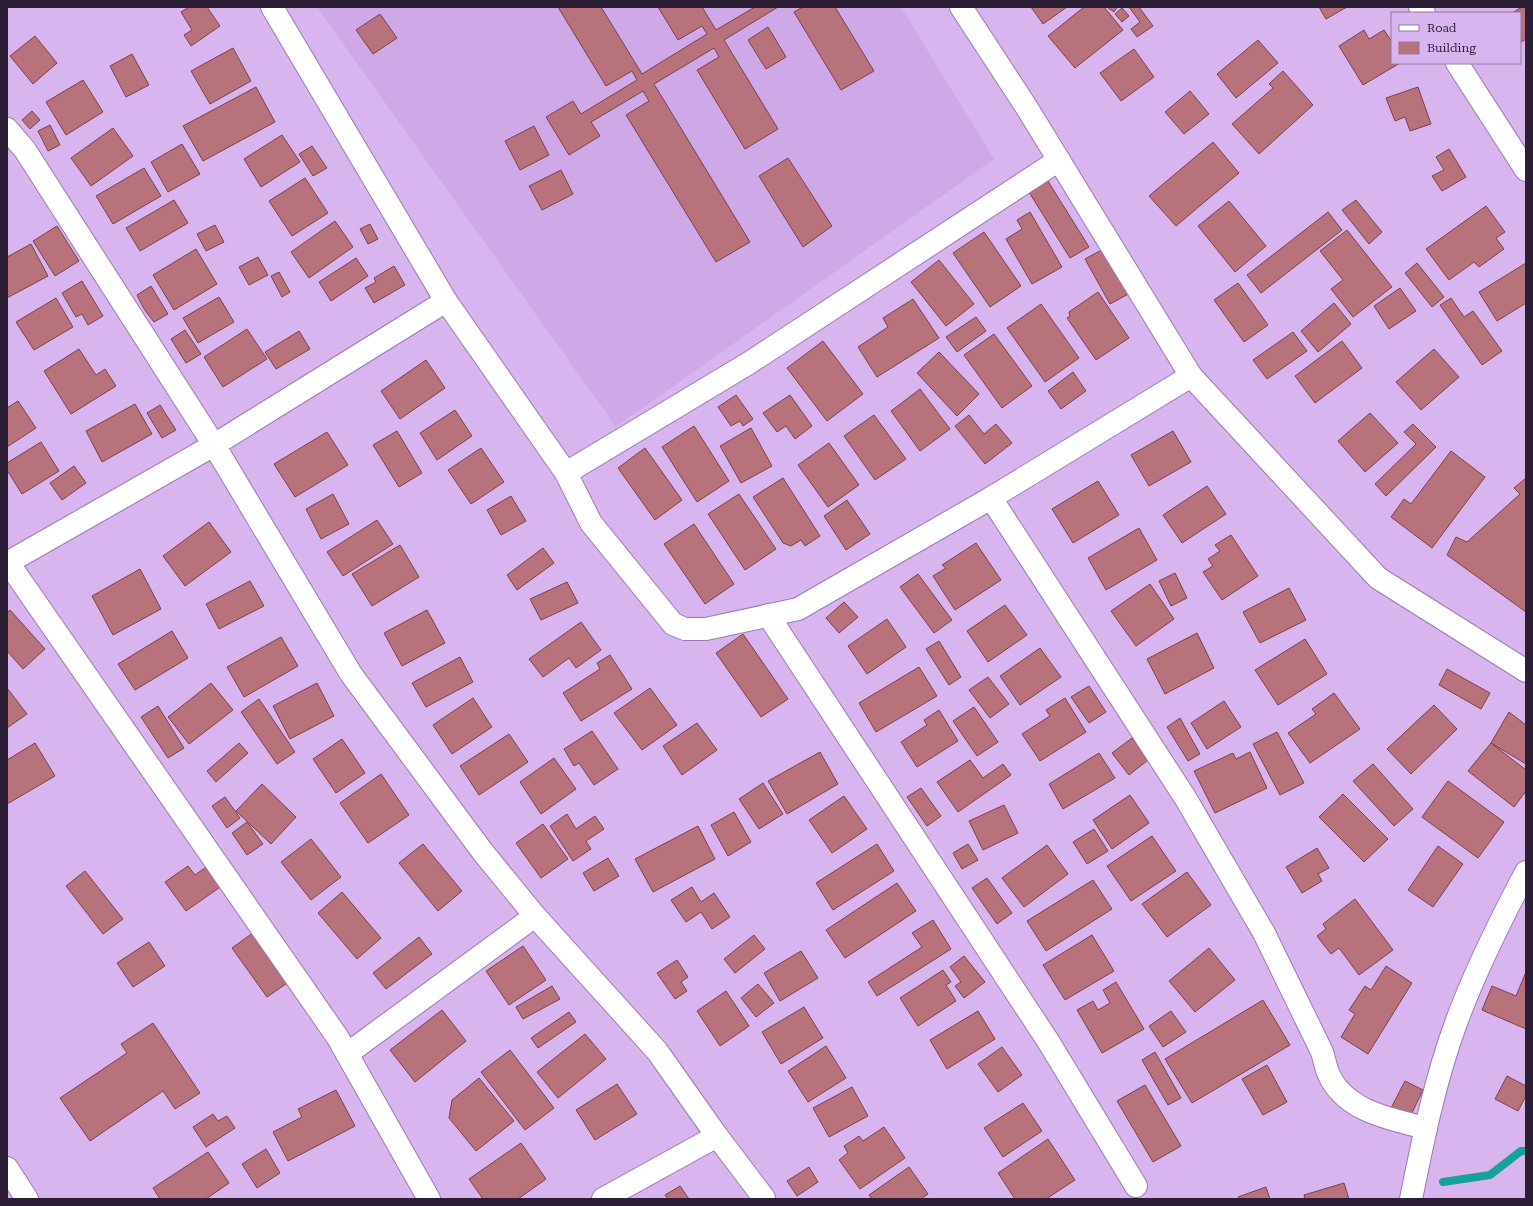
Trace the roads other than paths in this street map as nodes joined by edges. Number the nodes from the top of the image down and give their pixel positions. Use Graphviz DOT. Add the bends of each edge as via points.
graph roads {
  1 [pos="272,7"];
  2 [pos="961,7"];
  3 [pos="1457,64"];
  4 [pos="7,129"];
  5 [pos="1059,160"];
  6 [pos="1526,170"];
  7 [pos="446,301"];
  8 [pos="1191,376"];
  9 [pos="214,445"];
  10 [pos="566,473"];
  11 [pos="991,498"];
  12 [pos="7,562"];
  13 [pos="768,615"];
  14 [pos="1526,672"];
  15 [pos="1526,872"];
  16 [pos="535,916"];
  17 [pos="347,1054"];
  18 [pos="1426,1128"];
  19 [pos="717,1136"];
  20 [pos="7,1168"];
  21 [pos="1136,1186"];
  22 [pos="764,1198"];
  23 [pos="27,1199"];
  24 [pos="429,1199"];
  25 [pos="603,1199"];
  26 [pos="1411,1199"];
  1 -- 7 [label="street"];
  2 -- 5 [label="street"];
  3 -- 6 [label="street"];
  4 -- 9 [label="street" via="25,150"];
  5 -- 8 [label="street"];
  5 -- 10 [label="street" via="749,363"];
  7 -- 9 [label="street"];
  7 -- 10 [label="street"];
  8 -- 11 [label="street"];
  8 -- 14 [label="street" via="1378,578"];
  9 -- 12 [label="street"];
  9 -- 16 [label="street" via="350,674 482,851"];
  10 -- 13 [label="street" via="592,523 673,624 685,629 706,629"];
  11 -- 13 [label="street" via="798,609"];
  11 -- 18 [label="street" via="1186,799 1264,933 1322,1052 1327,1071 1339,1091 1355,1104 1386,1118"];
  12 -- 17 [label="street"];
  13 -- 21 [label="street" via="1044,1034"];
  15 -- 18 [label="street" via="1484,953 1456,1023"];
  16 -- 17 [label="street"];
  16 -- 19 [label="street" via="657,1051"];
  17 -- 24 [label="street"];
  18 -- 26 [label="street"];
  19 -- 22 [label="street"];
  19 -- 25 [label="street"];
  20 -- 23 [label="street"];
}
